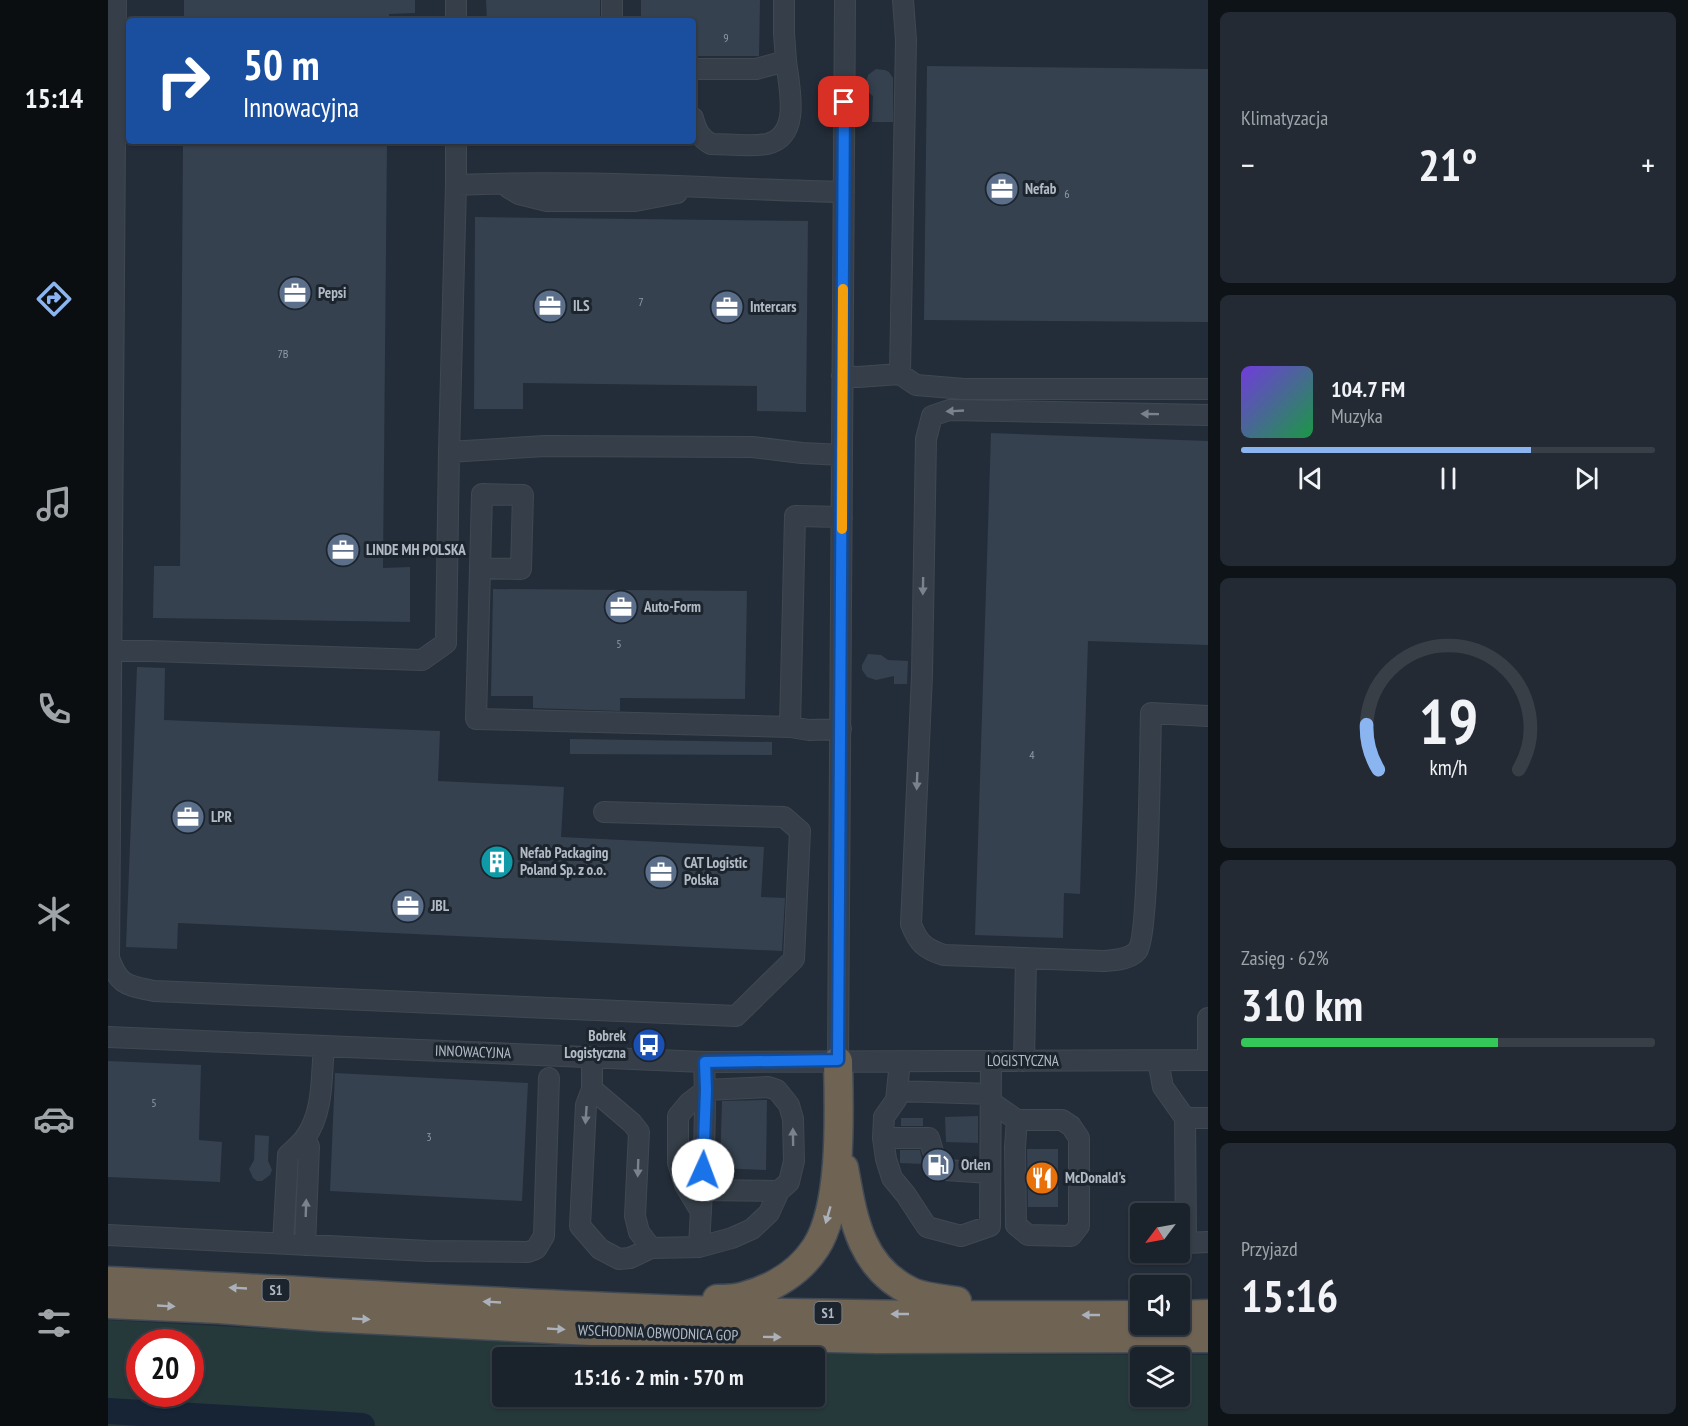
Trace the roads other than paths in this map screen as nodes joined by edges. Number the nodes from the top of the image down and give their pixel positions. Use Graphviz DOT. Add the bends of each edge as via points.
graph roads {
  1 [pos="116,0"];
  2 [pos="456,0"];
  3 [pos="612,0"];
  4 [pos="784,0"];
  5 [pos="846,0"];
  6 [pos="905,0"];
  7 [pos="456,18"];
  8 [pos="612,18"];
  9 [pos="786,62"];
  10 [pos="696,69"];
  11 [pos="696,126"];
  12 [pos="456,144"];
  13 [pos="456,185"];
  14 [pos="844,192"];
  15 [pos="900,374"];
  16 [pos="842,376"];
  17 [pos="1208,389"];
  18 [pos="1208,416"];
  19 [pos="449,452"];
  20 [pos="842,455"];
  21 [pos="842,517"];
  22 [pos="480,568"];
  23 [pos="111,651"];
  24 [pos="1208,716"];
  25 [pos="790,727"];
  26 [pos="841,729"];
  27 [pos="604,812"];
  28 [pos="1026,958"];
  29 [pos="1208,1018"];
  30 [pos="108,1037"];
  31 [pos="324,1047"];
  32 [pos="1208,1052"];
  33 [pos="592,1057"];
  34 [pos="838,1060"];
  35 [pos="1208,1060"];
  36 [pos="991,1061"];
  37 [pos="1024,1061"];
  38 [pos="1158,1061"];
  39 [pos="705,1062"];
  40 [pos="900,1062"];
  41 [pos="549,1078"];
  42 [pos="592,1089"];
  43 [pos="706,1090"];
  44 [pos="898,1091"];
  45 [pos="991,1098"];
  46 [pos="1185,1118"];
  47 [pos="1208,1118"];
  48 [pos="1017,1120"];
  49 [pos="839,1137"];
  50 [pos="305,1138"];
  51 [pos="883,1138"];
  52 [pos="989,1173"];
  53 [pos="702,1190"];
  54 [pos="780,1191"];
  55 [pos="701,1212"];
  56 [pos="1016,1225"];
  57 [pos="990,1226"];
  58 [pos="108,1235"];
  59 [pos="1208,1242"];
  60 [pos="283,1244"];
  61 [pos="305,1245"];
  62 [pos="699,1247"];
  63 [pos="651,1248"];
  64 [pos="108,1281"];
  65 [pos="108,1304"];
  66 [pos="614,1308"];
  67 [pos="1208,1314"];
  68 [pos="1130,1315"];
  69 [pos="1190,1315"];
  70 [pos="1042,1316"];
  71 [pos="1208,1338"];
  1 -- 23 [label="street"];
  2 -- 7 [label="street"];
  3 -- 8 [label="street"];
  4 -- 9 [label="street"];
  5 -- 14 [label="street"];
  6 -- 15 [label="street"];
  9 -- 10 [label="street" via="756,69"];
  9 -- 11 [label="street" via="791,108 788,127 776,140 766,144 711,144"];
  12 -- 13 [label="street"];
  13 -- 14 [label="street" via="672,185"];
  13 -- 19 [label="street"];
  14 -- 16 [label="street"];
  15 -- 16 [label="street"];
  15 -- 17 [label="street" via="916,385 964,388"];
  16 -- 20 [label="street"];
  18 -- 28 [label="street, one-way" via="949,410 932,416 926,439 911,924 916,937 930,951"];
  19 -- 20 [label="street" via="545,446 752,447"];
  19 -- 23 [label="street" via="447,643 422,660"];
  20 -- 21 [label="street"];
  21 -- 25 [label="street" via="795,516"];
  21 -- 26 [label="street"];
  22 -- 25 [label="street" via="476,719"];
  23 -- 27 [label="street" via="108,958 114,973 126,985 154,991 736,1016 794,959 800,831 784,817"];
  24 -- 28 [label="street" via="1151,713 1146,897 1138,950 1126,958 1103,961"];
  25 -- 26 [label="street"];
  26 -- 34 [label="street"];
  28 -- 37 [label="street"];
  29 -- 32 [label="street"];
  30 -- 31 [label="street, INNOWACYJNA"];
  31 -- 33 [label="street, INNOWACYJNA"];
  31 -- 50 [label="street" via="320,1103"];
  32 -- 35 [label="street"];
  33 -- 39 [label="street, INNOWACYJNA"];
  33 -- 42 [label="street"];
  34 -- 39 [label="street, INNOWACYJNA"];
  34 -- 40 [label="street, LOGISTYCZNA"];
  34 -- 49 [label="highway"];
  35 -- 38 [label="street, LOGISTYCZNA"];
  36 -- 37 [label="street, LOGISTYCZNA"];
  36 -- 40 [label="street, LOGISTYCZNA"];
  36 -- 45 [label="street"];
  37 -- 38 [label="street, LOGISTYCZNA"];
  38 -- 46 [label="street" via="1163,1087"];
  39 -- 43 [label="street"];
  40 -- 44 [label="street"];
  41 -- 61 [label="street" via="544,1236 536,1249 448,1252"];
  42 -- 63 [label="street, one-way" via="639,1132 635,1216 639,1232"];
  42 -- 63 [label="street, one-way" via="586,1105 580,1226 600,1249 619,1259"];
  43 -- 53 [label="street"];
  54 -- 43 [label="street, one-way" via="789,1182 794,1161 789,1105 777,1090 768,1088"];
  43 -- 55 [label="street" via="678,1116 678,1163 685,1185"];
  44 -- 45 [label="street"];
  44 -- 51 [label="street" via="884,1117"];
  45 -- 48 [label="street"];
  45 -- 52 [label="street"];
  46 -- 47 [label="street"];
  46 -- 59 [label="street" via="1186,1243"];
  48 -- 56 [label="street"];
  48 -- 56 [label="street" via="1062,1120 1071,1126 1079,1138 1079,1182 1078,1226 1071,1236 1028,1235"];
  49 -- 66 [label="highway, one-way" via="825,1227 816,1247 785,1279 743,1297"];
  49 -- 70 [label="highway" via="853,1215 867,1252 882,1271 913,1293"];
  50 -- 60 [label="street" via="288,1155"];
  61 -- 50 [label="street, one-way" via="309,1147"];
  51 -- 52 [label="street" via="929,1138 934,1155 946,1170"];
  51 -- 57 [label="street" via="892,1178 927,1227 961,1236"];
  52 -- 57 [label="street"];
  53 -- 54 [label="street"];
  53 -- 55 [label="street"];
  54 -- 62 [label="street" via="769,1213 752,1229"];
  55 -- 62 [label="street"];
  56 -- 57 [label="street"];
  58 -- 60 [label="street"];
  60 -- 61 [label="street"];
  62 -- 63 [label="street"];
  66 -- 64 [label="highway, WSCHODNIA OBWODNICA GOP / S1, one-way"];
  65 -- 71 [label="highway, WSCHODNIA OBWODNICA GOP / S1, one-way" via="649,1334 876,1339"];
  70 -- 66 [label="highway, WSCHODNIA OBWODNICA GOP / S1, one-way"];
  67 -- 69 [label="highway"];
  68 -- 70 [label="highway, WSCHODNIA OBWODNICA GOP / S1, one-way"];
}
